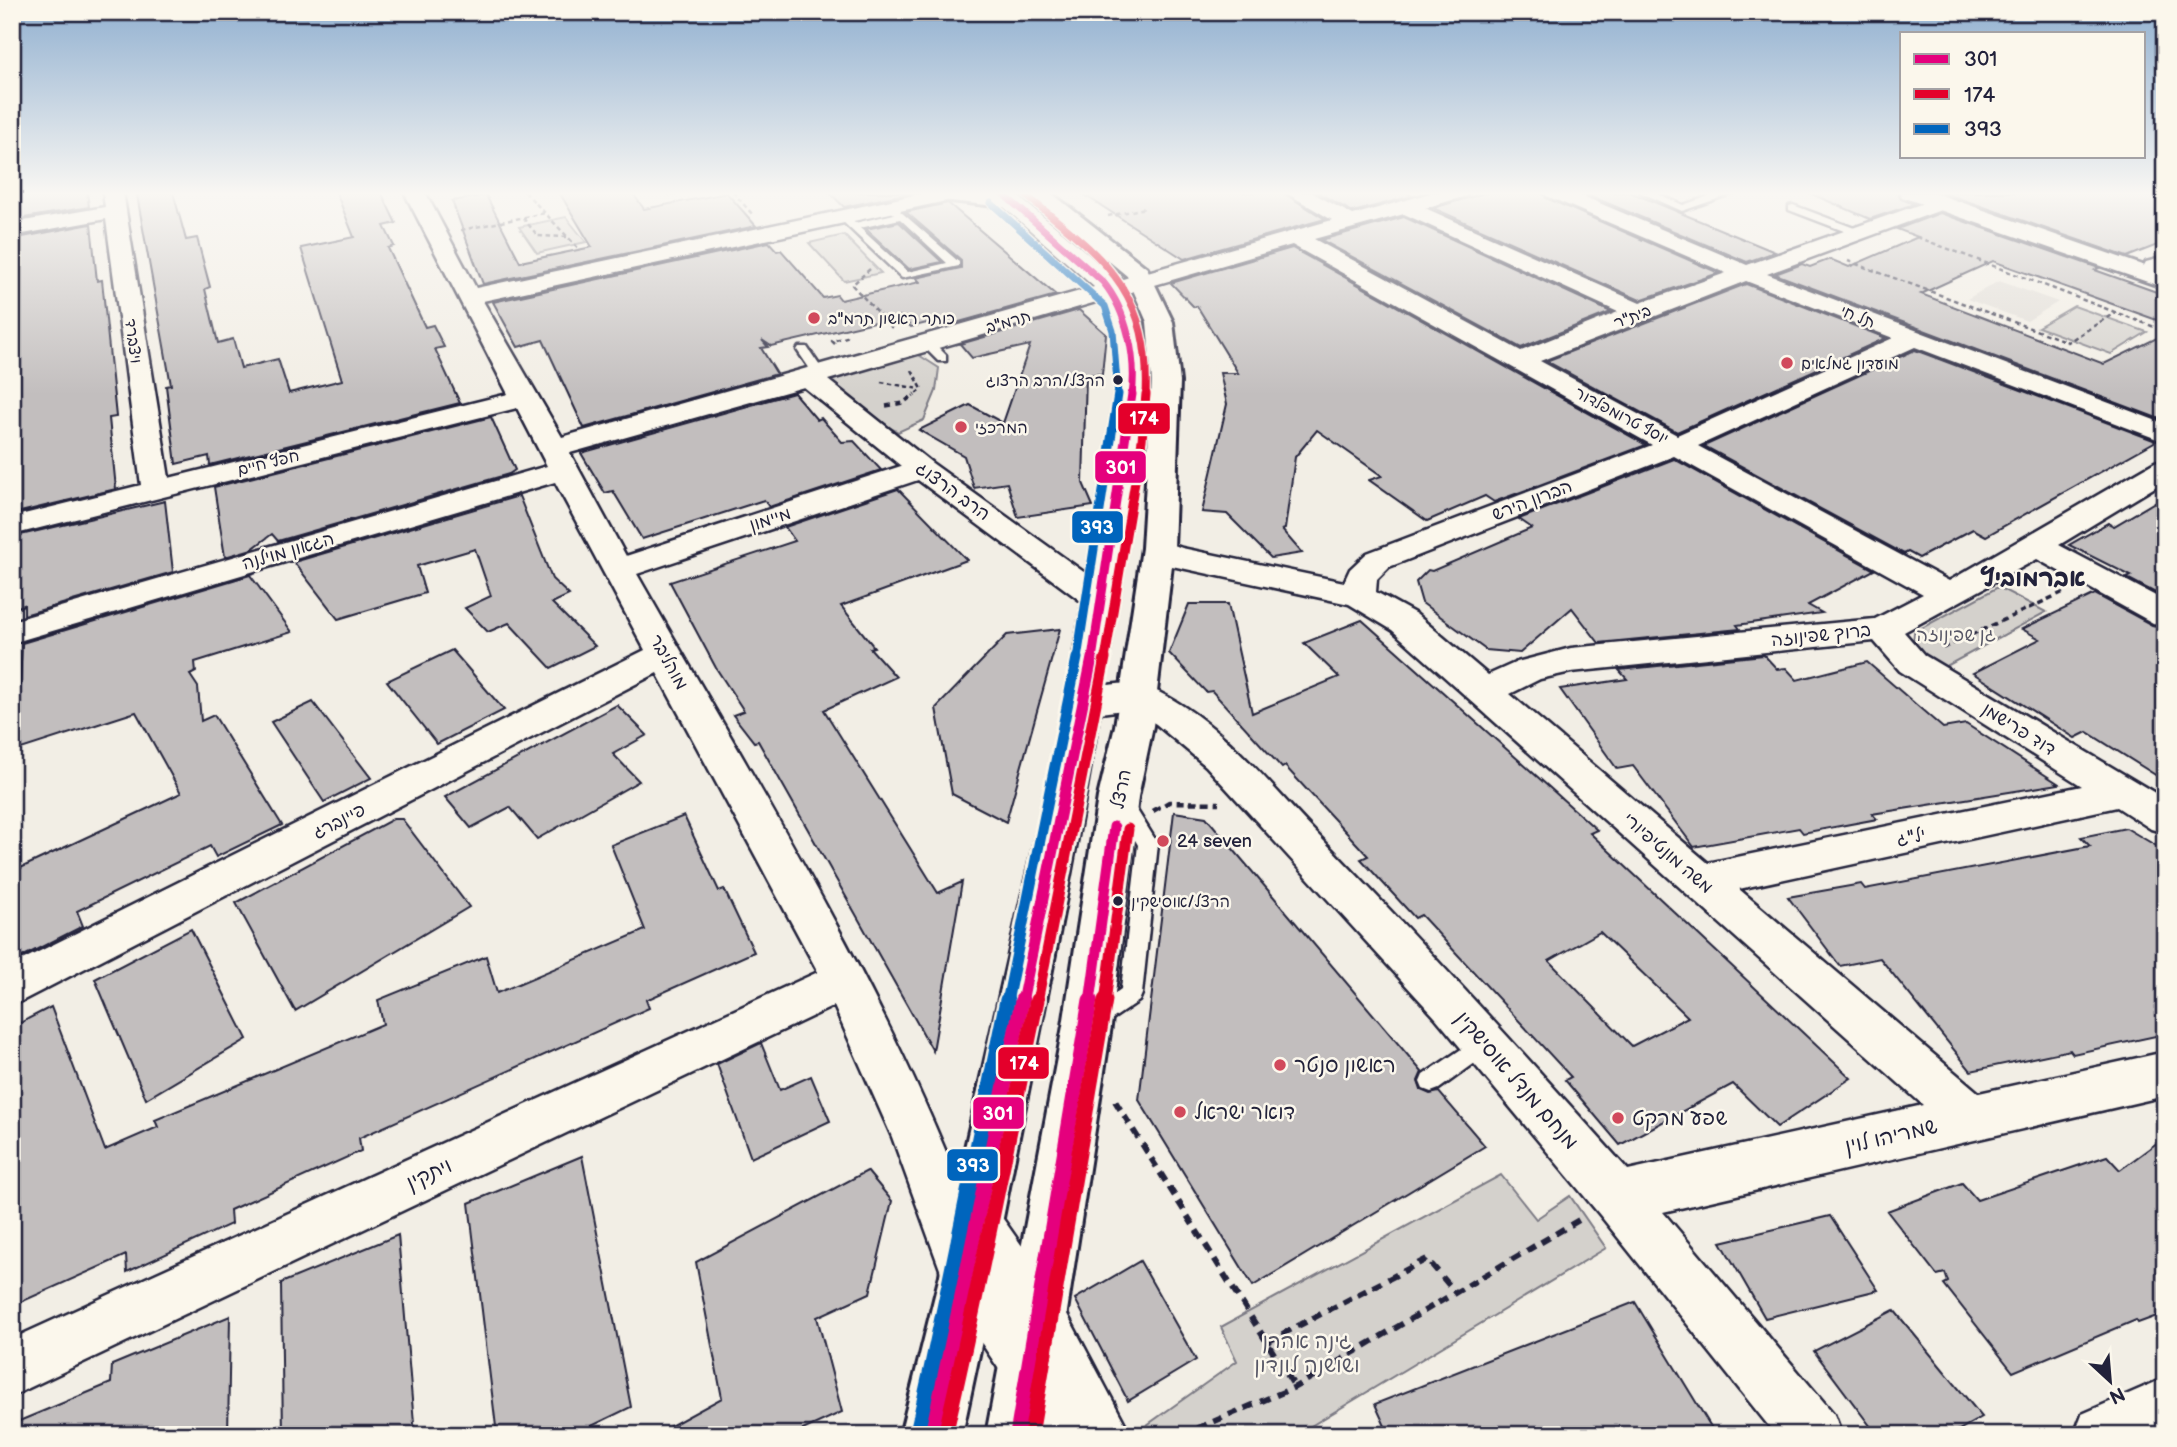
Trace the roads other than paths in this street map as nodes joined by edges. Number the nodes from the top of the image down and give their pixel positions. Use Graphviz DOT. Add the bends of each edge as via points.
graph roads {
  1 [pos="122,260"];
  2 [pos="449,260"];
  3 [pos="652,260"];
  4 [pos="886,260"];
  5 [pos="950,260"];
  6 [pos="1095,260"];
  7 [pos="1218,260"];
  8 [pos="1336,260"];
  9 [pos="1523,260"];
  10 [pos="1713,260"];
  11 [pos="1792,260"];
  12 [pos="2127,260"];
  13 [pos="2162,271"];
  14 [pos="1750,275"];
  15 [pos="1126,285"];
  16 [pos="468,297"];
  17 [pos="1639,312"];
  18 [pos="1915,338"];
  19 [pos="1520,360"];
  20 [pos="811,368"];
  21 [pos="524,398"];
  22 [pos="2165,434"];
  23 [pos="1677,445"];
  24 [pos="559,459"];
  25 [pos="2165,468"];
  26 [pos="922,469"];
  27 [pos="156,490"];
  28 [pos="12,526"];
  29 [pos="2037,545"];
  30 [pos="1158,548"];
  31 [pos="618,569"];
  32 [pos="1947,594"];
  33 [pos="1359,596"];
  34 [pos="1101,600"];
  35 [pos="2165,615"];
  36 [pos="1882,629"];
  37 [pos="12,632"];
  38 [pos="665,654"];
  39 [pos="1483,692"];
  40 [pos="1085,702"];
  41 [pos="1135,711"];
  42 [pos="2121,792"];
  43 [pos="2165,818"];
  44 [pos="1701,881"];
  45 [pos="845,980"];
  46 [pos="12,986"];
  47 [pos="1485,1043"];
  48 [pos="2165,1074"];
  49 [pos="1431,1083"];
  50 [pos="1972,1118"];
  51 [pos="1618,1197"];
  52 [pos="972,1249"];
  53 [pos="1035,1342"];
  54 [pos="12,1368"];
  55 [pos="2165,1407"];
  56 [pos="931,1435"];
  57 [pos="1017,1435"];
  58 [pos="1086,1435"];
  59 [pos="1102,1435"];
  60 [pos="1813,1435"];
  61 [pos="2103,1435"];
  1 -- 27 [label="street, ויצברד"];
  2 -- 16 [label="street, מוהליבר"];
  3 -- 16 [label="street"];
  4 -- 5 [label="lane" via="906,276 955,264"];
  6 -- 15 [label="main road, הרצל"];
  7 -- 15 [label="street, תרמ\"ב"];
  8 -- 19 [label="street, יוסף טרומפלדור"];
  9 -- 17 [label="street"];
  10 -- 14 [label="street, תל חי"];
  11 -- 14 [label="street, בית\"ר"];
  12 -- 13 [label="main road"];
  14 -- 17 [label="street, בית\"ר"];
  14 -- 18 [label="street, תל חי"];
  15 -- 20 [label="street, תרמ\"ב" via="923,355"];
  15 -- 30 [label="main road, הרצל" via="1160,322 1166,382"];
  15 -- 34 [label="main road, הרצל" via="1118,299 1127,328 1133,387"];
  16 -- 21 [label="street, מוהליבר"];
  17 -- 19 [label="street, בית\"ר"];
  18 -- 22 [label="street, תל חי"];
  18 -- 23 [label="street, הברון הירש"];
  19 -- 23 [label="street, יוסף טרומפלדור"];
  20 -- 24 [label="street, תרמ\"ב"];
  20 -- 26 [label="street, הרב הרצוג"];
  21 -- 24 [label="street, מוהליבר"];
  21 -- 27 [label="street, חפץ חיים"];
  23 -- 32 [label="street, יוסף טרומפלדור"];
  23 -- 33 [label="street, הברון הירש" via="1378,560 1361,576"];
  24 -- 31 [label="street, מוהליבר"];
  24 -- 37 [label="street, הגאון מוילנה"];
  25 -- 29 [label="street, ברוך שפינוזה"];
  26 -- 31 [label="street, מיימון"];
  26 -- 34 [label="street, הרב הרצוג"];
  27 -- 28 [label="street, חפץ חיים"];
  29 -- 32 [label="street, ברוך שפינוזה"];
  29 -- 35 [label="street"];
  30 -- 33 [label="street" via="1172,556"];
  30 -- 41 [label="main road, הרצל"];
  31 -- 38 [label="street, מוהליבר"];
  32 -- 36 [label="street, ברוך שפינוזה"];
  33 -- 39 [label="street, משה מונטיפיורי" via="1404,622"];
  34 -- 40 [label="main road, הרצל"];
  36 -- 39 [label="street, ברוך שפינוזה" via="1572,660 1529,670"];
  36 -- 42 [label="street, דוד פרישמן" via="1912,663"];
  38 -- 45 [label="street, מוהליבר"];
  38 -- 46 [label="street, פיינברג"];
  39 -- 44 [label="street, משה מונטיפיורי"];
  40 -- 41 [label="street, מנחם מנדל אוסישקין"];
  40 -- 52 [label="main road, הרצל"];
  41 -- 47 [label="street, מנחם מנדל אוסישקין" via="1158,728 1202,744 1235,772"];
  41 -- 53 [label="main road, הרצל"];
  42 -- 43 [label="street, דוד פרישמן"];
  42 -- 44 [label="street, יל\"ג"];
  44 -- 50 [label="street, משה מונטיפיורי"];
  45 -- 52 [label="street, מוהליבר"];
  45 -- 54 [label="street, ויתקין"];
  47 -- 49 [label="lane"];
  47 -- 51 [label="street, מנחם מנדל אוסישקין"];
  48 -- 50 [label="street, שמריהו לוין"];
  50 -- 51 [label="street, שמריהו לוין"];
  51 -- 60 [label="street, מנחם מנדל אוסישקין"];
  52 -- 53 [label="street, מוהליבר"];
  52 -- 56 [label="main road, הרצל"];
  53 -- 57 [label="main road, הרצל"];
  53 -- 58 [label="street" via="1058,1408"];
  53 -- 59 [label="street"];
  55 -- 61 [label="street"];
}
